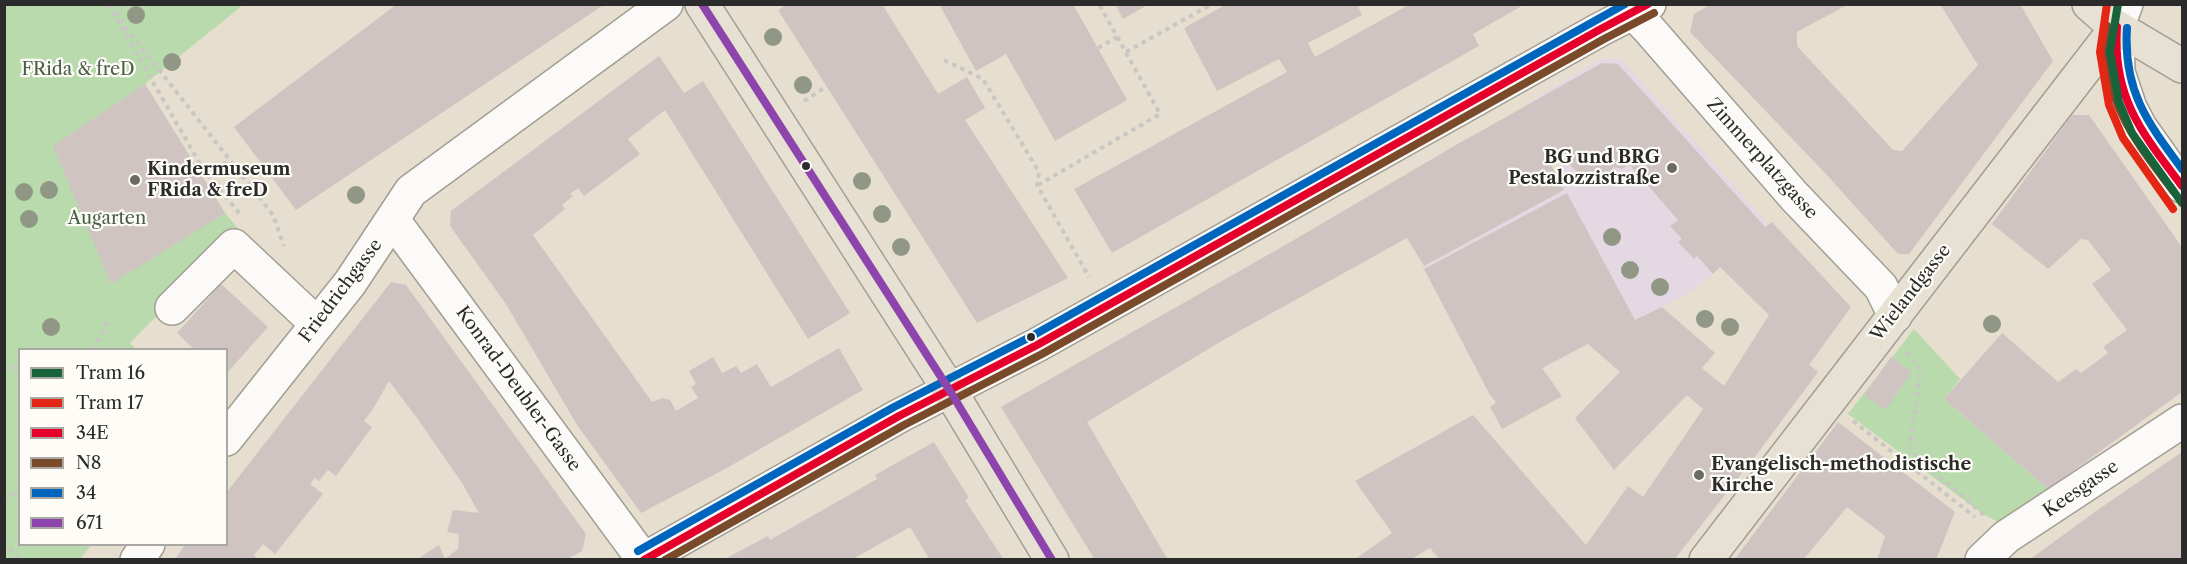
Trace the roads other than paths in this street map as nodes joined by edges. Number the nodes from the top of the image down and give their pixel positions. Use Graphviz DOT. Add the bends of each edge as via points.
graph roads {
  1 [pos="666,4"];
  2 [pos="702,4"];
  3 [pos="2089,4"];
  4 [pos="1635,7"];
  5 [pos="2121,16"];
  6 [pos="2182,66"];
  7 [pos="2182,186"];
  8 [pos="393,220"];
  9 [pos="172,308"];
  10 [pos="1895,316"];
  11 [pos="317,324"];
  12 [pos="950,391"];
  13 [pos="2182,421"];
  14 [pos="228,436"];
  15 [pos="147,546"];
  16 [pos="643,559"];
  17 [pos="137,560"];
  18 [pos="1052,560"];
  19 [pos="1706,560"];
  20 [pos="1982,560"];
  1 -- 8 [label="street, Friedrichgasse" via="411,191"];
  2 -- 12 [label="main road"];
  3 -- 5 [label="main road"];
  4 -- 10 [label="street, Zimmerplatzgasse" via="1794,196 1881,287"];
  4 -- 12 [label="street"];
  5 -- 6 [label="main road"];
  5 -- 7 [label="street" via="2116,66 2130,108"];
  5 -- 10 [label="main road, Wielandgasse"];
  8 -- 11 [label="street, Friedrichgasse"];
  8 -- 16 [label="street, Konrad-Deubler-Gasse"];
  9 -- 11 [label="street" via="234,246"];
  10 -- 19 [label="main road, Wielandgasse"];
  11 -- 14 [label="street, Friedrichgasse"];
  12 -- 16 [label="street"];
  12 -- 18 [label="main road"];
  13 -- 20 [label="street, Keesgasse" via="2006,537"];
  15 -- 17 [label="street"];
}
